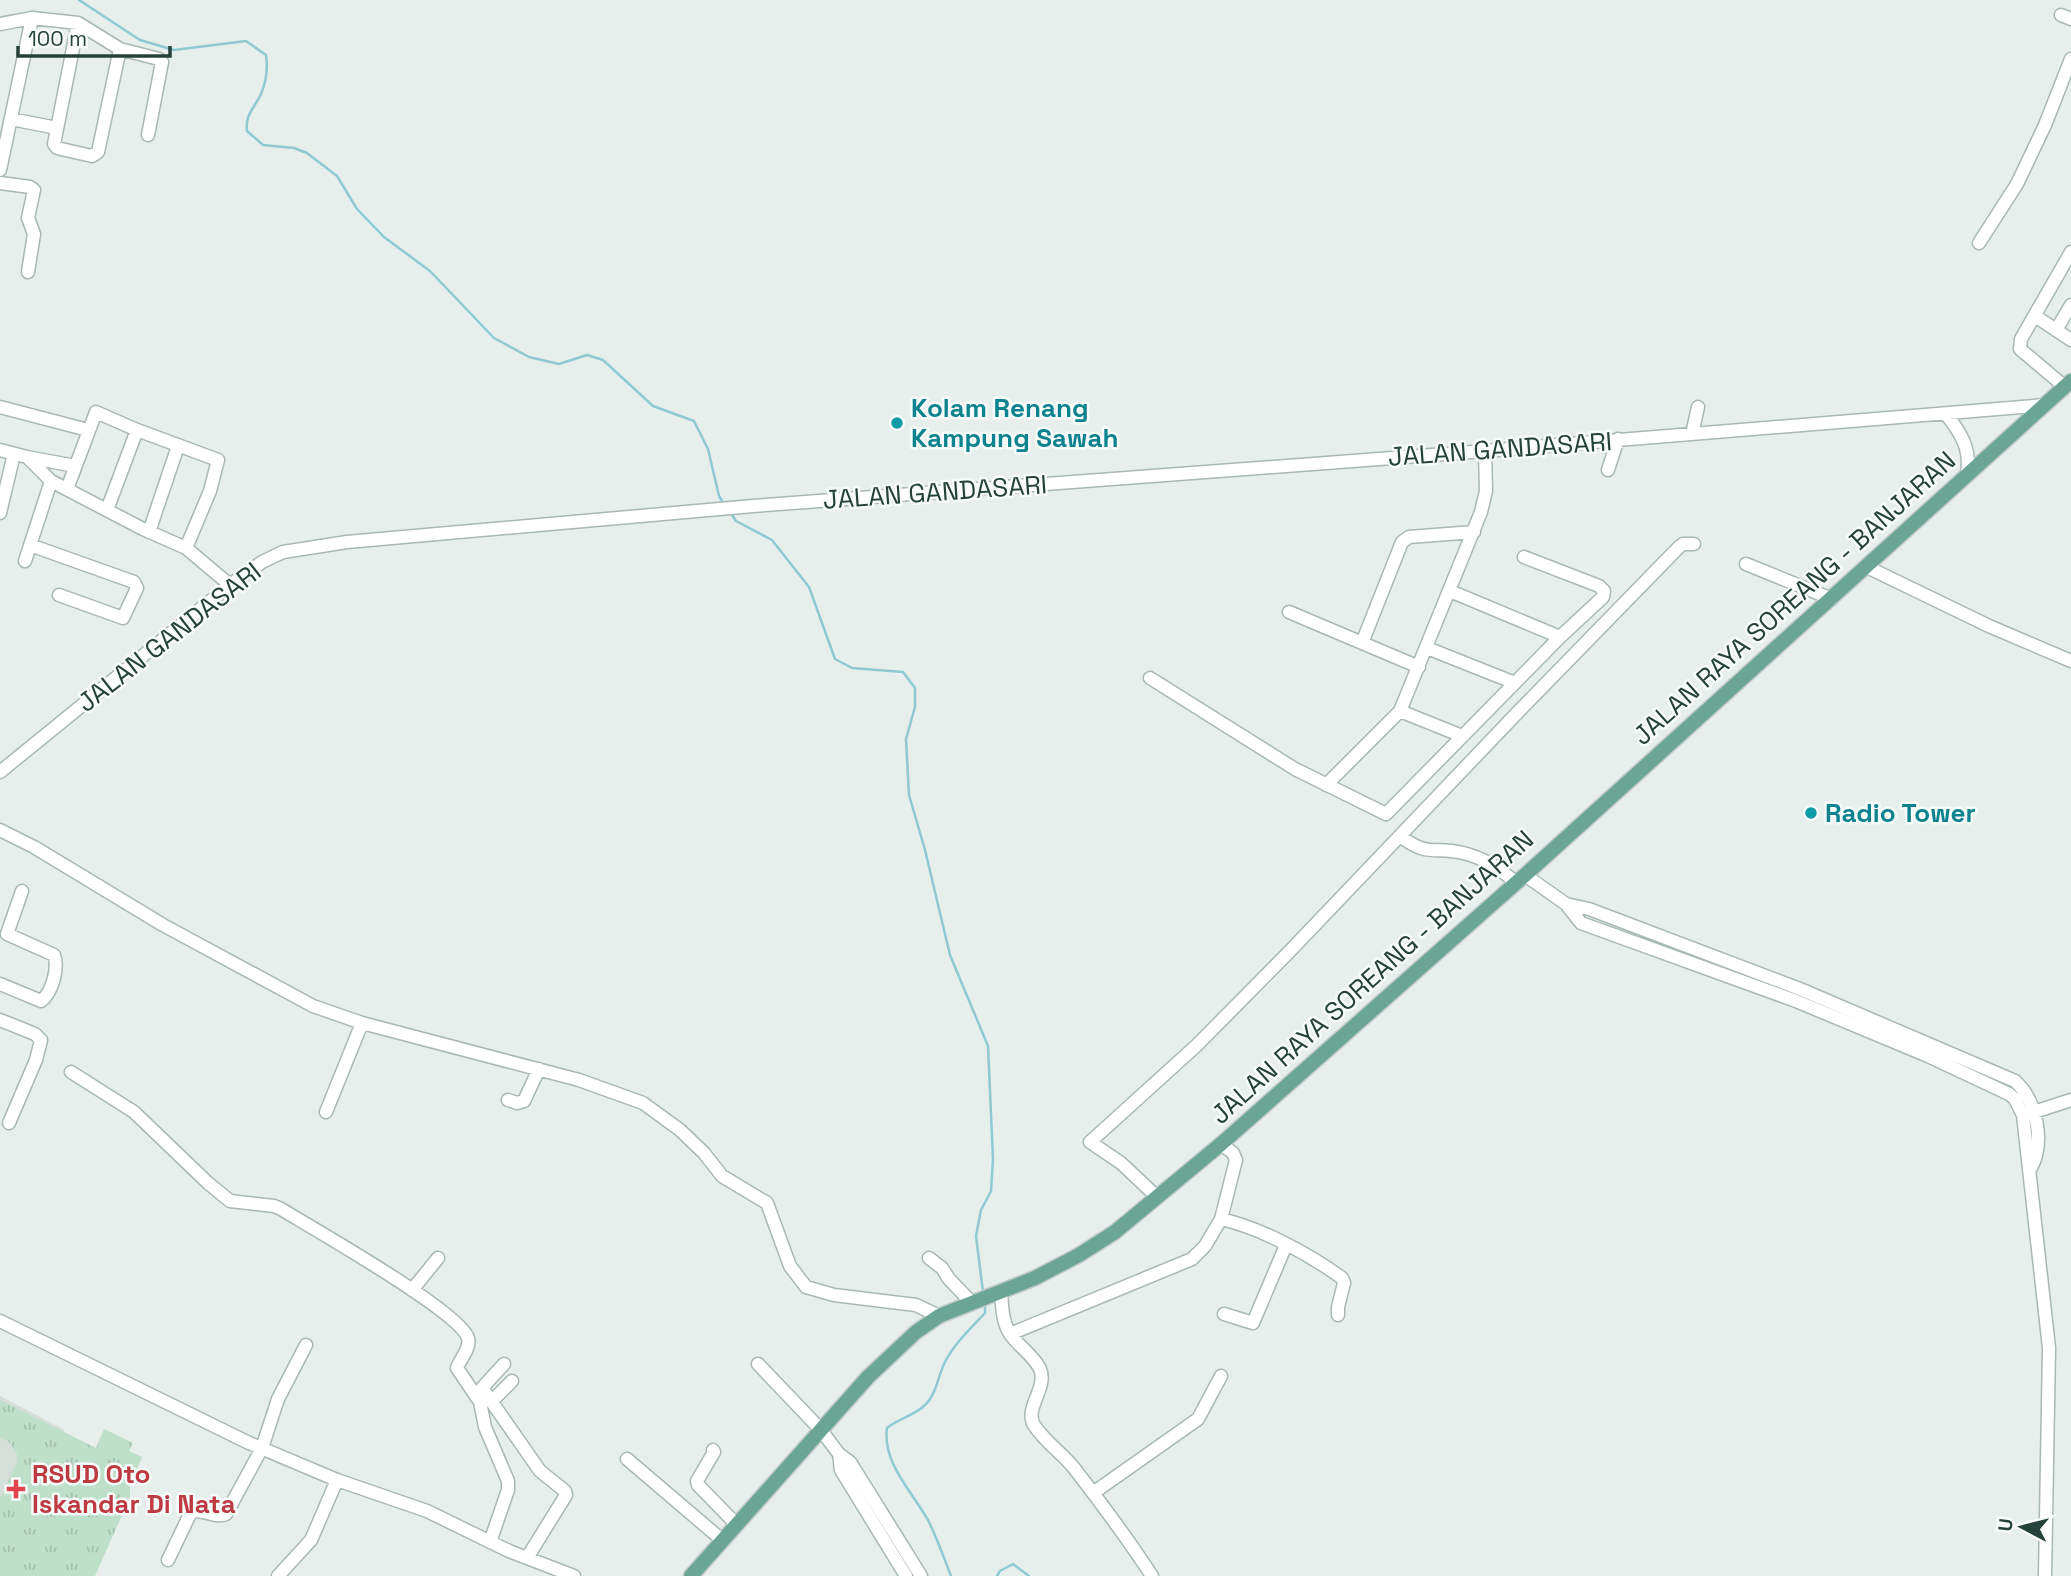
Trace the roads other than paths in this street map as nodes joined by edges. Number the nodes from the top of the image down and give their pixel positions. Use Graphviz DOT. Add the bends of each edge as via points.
graph roads {
  1 [pos="32,18"];
  2 [pos="78,23"];
  3 [pos="0,24"];
  4 [pos="120,49"];
  5 [pos="2071,59"];
  6 [pos="11,119"];
  7 [pos="57,128"];
  8 [pos="148,135"];
  9 [pos="3,141"];
  10 [pos="0,170"];
  11 [pos="0,183"];
  12 [pos="1979,243"];
  13 [pos="2071,252"];
  14 [pos="28,272"];
  15 [pos="2071,304"];
  16 [pos="2035,316"];
  17 [pos="2056,330"];
  18 [pos="2071,340"];
  19 [pos="2068,384"];
  20 [pos="2045,405"];
  21 [pos="0,407"];
  22 [pos="1698,407"];
  23 [pos="1947,414"];
  24 [pos="88,430"];
  25 [pos="137,430"];
  26 [pos="1692,434"];
  27 [pos="1618,439"];
  28 [pos="178,446"];
  29 [pos="0,450"];
  30 [pos="1485,451"];
  31 [pos="20,455"];
  32 [pos="75,466"];
  33 [pos="1608,470"];
  34 [pos="1967,473"];
  35 [pos="51,481"];
  36 [pos="67,489"];
  37 [pos="107,510"];
  38 [pos="0,513"];
  39 [pos="149,532"];
  40 [pos="1474,532"];
  41 [pos="1694,544"];
  42 [pos="30,545"];
  43 [pos="186,548"];
  44 [pos="1524,557"];
  45 [pos="25,561"];
  46 [pos="1746,564"];
  47 [pos="1867,567"];
  48 [pos="230,584"];
  49 [pos="1450,591"];
  50 [pos="59,595"];
  51 [pos="1832,599"];
  52 [pos="1289,612"];
  53 [pos="1560,637"];
  54 [pos="1362,643"];
  55 [pos="1426,648"];
  56 [pos="2071,661"];
  57 [pos="1419,667"];
  58 [pos="1150,678"];
  59 [pos="1515,683"];
  60 [pos="1401,711"];
  61 [pos="1462,736"];
  62 [pos="0,755"];
  63 [pos="15,760"];
  64 [pos="0,772"];
  65 [pos="1326,785"];
  66 [pos="0,830"];
  67 [pos="1400,836"];
  68 [pos="1520,879"];
  69 [pos="22,891"];
  70 [pos="1566,904"];
  71 [pos="1689,947"];
  72 [pos="1684,959"];
  73 [pos="0,984"];
  74 [pos="1810,1000"];
  75 [pos="1,1022"];
  76 [pos="362,1023"];
  77 [pos="1931,1051"];
  78 [pos="539,1069"];
  79 [pos="71,1072"];
  80 [pos="508,1100"];
  81 [pos="2071,1100"];
  82 [pos="326,1112"];
  83 [pos="2034,1112"];
  84 [pos="9,1124"];
  85 [pos="1220,1144"];
  86 [pos="2029,1171"];
  87 [pos="1157,1197"];
  88 [pos="1221,1219"];
  89 [pos="1286,1245"];
  90 [pos="438,1258"];
  91 [pos="929,1258"];
  92 [pos="412,1290"];
  93 [pos="997,1293"];
  94 [pos="973,1301"];
  95 [pos="1224,1314"];
  96 [pos="1338,1315"];
  97 [pos="939,1316"];
  98 [pos="0,1321"];
  99 [pos="1010,1334"];
  100 [pos="306,1345"];
  101 [pos="504,1364"];
  102 [pos="758,1364"];
  103 [pos="1221,1376"];
  104 [pos="512,1381"];
  105 [pos="491,1402"];
  106 [pos="821,1430"];
  107 [pos="261,1448"];
  108 [pos="713,1450"];
  109 [pos="839,1454"];
  110 [pos="627,1459"];
  111 [pos="337,1480"];
  112 [pos="1093,1493"];
  113 [pos="736,1524"];
  114 [pos="722,1540"];
  115 [pos="490,1542"];
  116 [pos="527,1558"];
  117 [pos="168,1560"];
  118 [pos="278,1576"];
  119 [pos="574,1576"];
  120 [pos="691,1576"];
  121 [pos="906,1576"];
  122 [pos="921,1576"];
  123 [pos="1152,1576"];
  124 [pos="2045,1576"];
  1 -- 2 [label="street"];
  1 -- 3 [label="street"];
  1 -- 6 [label="street"];
  2 -- 4 [label="street"];
  2 -- 7 [label="street"];
  4 -- 7 [label="street" via="98,152 92,156 57,148"];
  4 -- 8 [label="street" via="162,62"];
  5 -- 12 [label="street" via="2017,184"];
  6 -- 7 [label="street"];
  6 -- 9 [label="street"];
  9 -- 10 [label="street"];
  11 -- 14 [label="street" via="34,190 28,218 34,236"];
  13 -- 16 [label="street"];
  15 -- 17 [label="street"];
  16 -- 17 [label="street"];
  16 -- 19 [label="street" via="2020,349"];
  17 -- 18 [label="street"];
  19 -- 20 [label="main road, JALAN RAYA SOREANG - BANJARAN"];
  20 -- 23 [label="street, JALAN GANDASARI"];
  20 -- 34 [label="main road, JALAN RAYA SOREANG - BANJARAN"];
  21 -- 24 [label="street"];
  22 -- 26 [label="street"];
  23 -- 26 [label="street, JALAN GANDASARI"];
  23 -- 34 [label="street" via="1968,449"];
  24 -- 25 [label="street" via="99,412"];
  24 -- 32 [label="street"];
  25 -- 28 [label="street"];
  25 -- 37 [label="street"];
  26 -- 27 [label="street, JALAN GANDASARI"];
  27 -- 30 [label="street, JALAN GANDASARI"];
  27 -- 33 [label="street"];
  28 -- 39 [label="street"];
  28 -- 43 [label="street" via="219,461"];
  29 -- 31 [label="street"];
  30 -- 40 [label="street" via="1486,491"];
  30 -- 48 [label="street, JALAN GANDASARI" via="753,506 347,542 293,549 262,562"];
  31 -- 32 [label="street"];
  31 -- 35 [label="street"];
  31 -- 38 [label="street"];
  32 -- 36 [label="street"];
  34 -- 47 [label="main road, JALAN RAYA SOREANG - BANJARAN"];
  35 -- 36 [label="street"];
  35 -- 42 [label="street"];
  36 -- 37 [label="street"];
  37 -- 39 [label="street"];
  39 -- 43 [label="street"];
  40 -- 49 [label="street"];
  40 -- 54 [label="street" via="1409,537 1402,542"];
  41 -- 67 [label="street" via="1679,547"];
  42 -- 45 [label="street"];
  42 -- 50 [label="street" via="134,582 137,588 123,618"];
  43 -- 48 [label="street"];
  44 -- 53 [label="street" via="1604,591"];
  46 -- 51 [label="street"];
  47 -- 51 [label="main road, JALAN RAYA SOREANG - BANJARAN"];
  47 -- 56 [label="street"];
  48 -- 63 [label="street, JALAN GANDASARI"];
  49 -- 53 [label="street"];
  49 -- 55 [label="street"];
  51 -- 68 [label="main road, JALAN RAYA SOREANG - BANJARAN"];
  52 -- 54 [label="street"];
  53 -- 59 [label="street"];
  54 -- 57 [label="street"];
  55 -- 57 [label="street"];
  55 -- 59 [label="street"];
  57 -- 60 [label="street"];
  58 -- 65 [label="street"];
  59 -- 61 [label="street"];
  60 -- 61 [label="street"];
  60 -- 65 [label="street"];
  61 -- 65 [label="street" via="1386,814"];
  62 -- 63 [label="street"];
  63 -- 64 [label="street, JALAN GANDASARI"];
  66 -- 76 [label="street" via="301,1000"];
  67 -- 68 [label="street" via="1429,852 1462,852"];
  67 -- 87 [label="street" via="1196,1046 1090,1142"];
  68 -- 70 [label="street"];
  68 -- 85 [label="main road, JALAN RAYA SOREANG - BANJARAN"];
  69 -- 73 [label="street" via="7,933 54,955 55,970 49,993 41,1001"];
  70 -- 71 [label="street" via="1589,908"];
  70 -- 72 [label="street" via="1581,923"];
  71 -- 72 [label="street"];
  71 -- 74 [label="street"];
  72 -- 74 [label="street"];
  74 -- 77 [label="street"];
  75 -- 84 [label="street" via="41,1040"];
  76 -- 78 [label="street"];
  76 -- 82 [label="street"];
  77 -- 83 [label="street" via="2015,1081"];
  77 -- 86 [label="street" via="2015,1099 2023,1115"];
  78 -- 80 [label="street" via="524,1101"];
  78 -- 97 [label="street" via="643,1103 680,1130 722,1176 767,1203 790,1266 806,1287 921,1306"];
  79 -- 92 [label="street" via="134,1112 230,1201 274,1206"];
  81 -- 83 [label="street"];
  83 -- 86 [label="street" via="2036,1149"];
  85 -- 87 [label="main road, JALAN RAYA SOREANG - BANJARAN"];
  85 -- 88 [label="street" via="1236,1160"];
  86 -- 124 [label="street" via="2049,1348"];
  87 -- 93 [label="main road, JALAN RAYA SOREANG - BANJARAN" via="1079,1255"];
  88 -- 89 [label="street"];
  88 -- 99 [label="street" via="1192,1259"];
  89 -- 95 [label="street" via="1253,1323"];
  89 -- 96 [label="street" via="1344,1281"];
  90 -- 92 [label="street"];
  91 -- 94 [label="street"];
  92 -- 115 [label="street" via="469,1341 457,1368 480,1402 485,1427 508,1481"];
  93 -- 94 [label="main road, JALAN RAYA SOREANG - BANJARAN"];
  93 -- 99 [label="street"];
  94 -- 97 [label="main road, JALAN RAYA SOREANG - BANJARAN"];
  97 -- 106 [label="main road, JALAN RAYA SOREANG - BANJARAN" via="890,1355"];
  98 -- 107 [label="street"];
  99 -- 112 [label="street" via="1041,1371 1033,1424"];
  100 -- 107 [label="street" via="278,1399"];
  101 -- 105 [label="street" via="482,1387"];
  102 -- 106 [label="street"];
  103 -- 112 [label="street" via="1198,1419"];
  104 -- 105 [label="street"];
  105 -- 116 [label="street" via="540,1471 566,1493"];
  106 -- 109 [label="street"];
  106 -- 113 [label="main road, JALAN RAYA SOREANG - BANJARAN"];
  107 -- 111 [label="street"];
  107 -- 117 [label="street" via="226,1514 191,1512"];
  108 -- 113 [label="street" via="698,1485"];
  109 -- 121 [label="street" via="841,1470"];
  109 -- 122 [label="street" via="850,1462"];
  110 -- 114 [label="street"];
  111 -- 115 [label="street" via="427,1511"];
  111 -- 118 [label="street" via="311,1540"];
  112 -- 123 [label="street"];
  113 -- 114 [label="main road, JALAN RAYA SOREANG - BANJARAN"];
  114 -- 120 [label="main road, JALAN RAYA SOREANG - BANJARAN"];
  115 -- 116 [label="street"];
  116 -- 119 [label="street"];
}
